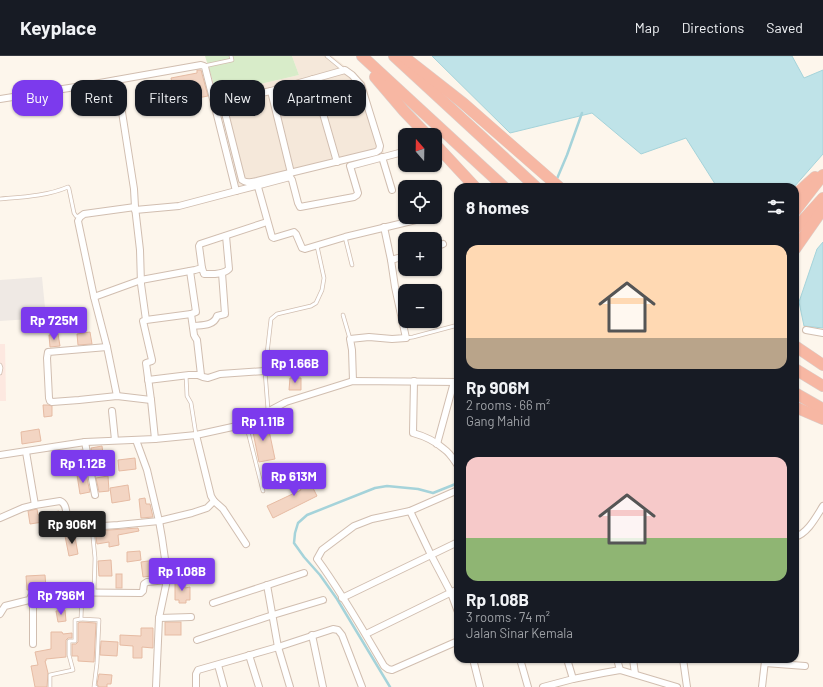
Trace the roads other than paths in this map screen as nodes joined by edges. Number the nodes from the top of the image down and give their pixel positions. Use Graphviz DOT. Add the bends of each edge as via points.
graph roads {
  1 [pos="231,56"];
  2 [pos="327,56"];
  3 [pos="358,56"];
  4 [pos="362,56"];
  5 [pos="394,56"];
  6 [pos="403,56"];
  7 [pos="204,66"];
  8 [pos="345,70"];
  9 [pos="313,78"];
  10 [pos="118,80"];
  11 [pos="210,86"];
  12 [pos="71,88"];
  13 [pos="271,91"];
  14 [pos="265,92"];
  15 [pos="0,99"];
  16 [pos="123,116"];
  17 [pos="217,116"];
  18 [pos="226,116"];
  19 [pos="420,128"];
  20 [pos="442,152"];
  21 [pos="398,153"];
  22 [pos="382,157"];
  23 [pos="337,162"];
  24 [pos="823,169"];
  25 [pos="291,172"];
  26 [pos="823,175"];
  27 [pos="471,183"];
  28 [pos="500,183"];
  29 [pos="532,183"];
  30 [pos="554,183"];
  31 [pos="256,186"];
  32 [pos="392,190"];
  33 [pos="236,191"];
  34 [pos="799,191"];
  35 [pos="823,198"];
  36 [pos="0,199"];
  37 [pos="799,206"];
  38 [pos="135,209"];
  39 [pos="823,209"];
  40 [pos="80,217"];
  41 [pos="267,222"];
  42 [pos="398,224"];
  43 [pos="799,225"];
  44 [pos="384,227"];
  45 [pos="226,236"];
  46 [pos="345,237"];
  47 [pos="799,243"];
  48 [pos="317,246"];
  49 [pos="398,258"];
  50 [pos="391,260"];
  51 [pos="352,265"];
  52 [pos="202,268"];
  53 [pos="190,271"];
  54 [pos="222,273"];
  55 [pos="141,280"];
  56 [pos="94,297"];
  57 [pos="191,314"];
  58 [pos="343,315"];
  59 [pos="146,320"];
  60 [pos="193,326"];
  61 [pos="454,326"];
  62 [pos="806,330"];
  63 [pos="823,333"];
  64 [pos="406,338"];
  65 [pos="350,340"];
  66 [pos="107,347"];
  67 [pos="799,349"];
  68 [pos="823,365"];
  69 [pos="0,366"];
  70 [pos="265,371"];
  71 [pos="799,371"];
  72 [pos="0,373"];
  73 [pos="186,375"];
  74 [pos="200,375"];
  75 [pos="148,380"];
  76 [pos="353,381"];
  77 [pos="414,381"];
  78 [pos="454,382"];
  79 [pos="823,386"];
  80 [pos="454,389"];
  81 [pos="799,395"];
  82 [pos="117,396"];
  83 [pos="151,400"];
  84 [pos="799,409"];
  85 [pos="823,409"];
  86 [pos="112,411"];
  87 [pos="269,411"];
  88 [pos="823,419"];
  89 [pos="246,424"];
  90 [pos="196,435"];
  91 [pos="155,439"];
  92 [pos="115,440"];
  93 [pos="136,440"];
  94 [pos="85,442"];
  95 [pos="437,444"];
  96 [pos="26,452"];
  97 [pos="0,455"];
  98 [pos="454,461"];
  99 [pos="263,491"];
  100 [pos="454,492"];
  101 [pos="95,495"];
  102 [pos="214,501"];
  103 [pos="35,505"];
  104 [pos="823,506"];
  105 [pos="410,511"];
  106 [pos="0,518"];
  107 [pos="159,521"];
  108 [pos="92,527"];
  109 [pos="799,536"];
  110 [pos="246,544"];
  111 [pos="454,544"];
  112 [pos="431,556"];
  113 [pos="304,573"];
  114 [pos="166,580"];
  115 [pos="267,585"];
  116 [pos="454,591"];
  117 [pos="82,592"];
  118 [pos="94,592"];
  119 [pos="451,593"];
  120 [pos="31,597"];
  121 [pos="342,598"];
  122 [pos="323,600"];
  123 [pos="454,601"];
  124 [pos="213,603"];
  125 [pos="0,614"];
  126 [pos="273,615"];
  127 [pos="191,617"];
  128 [pos="159,618"];
  129 [pos="81,619"];
  130 [pos="366,634"];
  131 [pos="312,635"];
  132 [pos="197,640"];
  133 [pos="454,643"];
  134 [pos="33,644"];
  135 [pos="278,647"];
  136 [pos="249,655"];
  137 [pos="474,663"];
  138 [pos="521,663"];
  139 [pos="568,663"];
  140 [pos="618,663"];
  141 [pos="634,663"];
  142 [pos="684,663"];
  143 [pos="765,663"];
  144 [pos="781,663"];
  145 [pos="218,665"];
  146 [pos="805,666"];
  147 [pos="620,670"];
  148 [pos="635,674"];
  149 [pos="573,679"];
  150 [pos="762,686"];
  151 [pos="50,687"];
  152 [pos="96,687"];
  153 [pos="156,687"];
  154 [pos="196,687"];
  155 [pos="224,687"];
  156 [pos="259,687"];
  157 [pos="290,687"];
  158 [pos="324,687"];
  159 [pos="362,687"];
  160 [pos="480,687"];
  161 [pos="528,687"];
  162 [pos="544,687"];
  163 [pos="677,687"];
  164 [pos="687,687"];
  165 [pos="754,687"];
  1 -- 7 [label="lane" via="232,60"];
  2 -- 8 [label="lane"];
  3 -- 19 [label="highway"];
  4 -- 28 [label="highway"];
  5 -- 29 [label="highway"];
  6 -- 30 [label="highway" via="463,103"];
  7 -- 10 [label="street"];
  7 -- 11 [label="street"];
  8 -- 9 [label="street"];
  8 -- 23 [label="street" via="361,85 380,146 376,152"];
  9 -- 13 [label="street"];
  9 -- 23 [label="street"];
  12 -- 15 [label="street"];
  13 -- 14 [label="street"];
  13 -- 25 [label="street"];
  16 -- 38 [label="street"];
  17 -- 33 [label="street"];
  18 -- 25 [label="street" via="242,180 247,183"];
  20 -- 27 [label="highway"];
  21 -- 22 [label="street"];
  22 -- 31 [label="street" via="350,166 358,193 354,197 300,207 290,177"];
  22 -- 32 [label="street"];
  23 -- 25 [label="street"];
  24 -- 34 [label="highway"];
  26 -- 37 [label="highway"];
  31 -- 33 [label="street"];
  31 -- 41 [label="street"];
  33 -- 38 [label="street" via="179,206"];
  35 -- 43 [label="highway"];
  36 -- 40 [label="lane" via="48,193 68,187 74,213"];
  38 -- 40 [label="street" via="84,214"];
  38 -- 55 [label="street"];
  39 -- 47 [label="highway"];
  40 -- 56 [label="street" via="78,221"];
  41 -- 45 [label="street"];
  41 -- 48 [label="street" via="273,238 294,232 302,248"];
  42 -- 44 [label="street"];
  44 -- 46 [label="street"];
  44 -- 50 [label="street"];
  45 -- 52 [label="street" via="200,244"];
  45 -- 54 [label="street" via="229,270"];
  46 -- 48 [label="street"];
  46 -- 51 [label="lane"];
  48 -- 70 [label="lane" via="324,278 322,290 314,305 274,316"];
  49 -- 50 [label="street"];
  50 -- 64 [label="street"];
  52 -- 53 [label="street"];
  52 -- 54 [label="street" via="204,274"];
  53 -- 55 [label="street"];
  53 -- 57 [label="street" via="196,312"];
  54 -- 60 [label="street" via="225,314 217,316 214,322"];
  55 -- 56 [label="street"];
  55 -- 59 [label="street"];
  56 -- 66 [label="street"];
  57 -- 59 [label="street"];
  57 -- 60 [label="street"];
  58 -- 65 [label="lane"];
  59 -- 75 [label="street" via="143,321 152,360 146,363"];
  60 -- 74 [label="street"];
  61 -- 64 [label="lane"];
  62 -- 63 [label="street"];
  64 -- 65 [label="street" via="369,337"];
  65 -- 76 [label="street"];
  66 -- 82 [label="street"];
  66 -- 82 [label="street" via="48,352 46,358 49,398 52,402"];
  67 -- 68 [label="highway"];
  69 -- 72 [label="lane"];
  70 -- 74 [label="street" via="220,374 208,378"];
  70 -- 87 [label="lane"];
  71 -- 79 [label="highway"];
  73 -- 74 [label="street"];
  73 -- 75 [label="street"];
  73 -- 90 [label="lane" via="187,396 191,403"];
  75 -- 83 [label="street"];
  76 -- 77 [label="street"];
  76 -- 87 [label="street" via="286,402"];
  77 -- 78 [label="street"];
  77 -- 95 [label="street" via="412,434"];
  80 -- 95 [label="street"];
  81 -- 85 [label="highway"];
  82 -- 83 [label="street"];
  83 -- 91 [label="street"];
  84 -- 88 [label="highway"];
  86 -- 92 [label="street"];
  87 -- 89 [label="street" via="262,418"];
  89 -- 90 [label="street"];
  89 -- 99 [label="lane"];
  90 -- 91 [label="street"];
  90 -- 102 [label="street"];
  91 -- 93 [label="street"];
  92 -- 93 [label="street"];
  92 -- 94 [label="street"];
  93 -- 107 [label="street" via="147,470"];
  94 -- 96 [label="street"];
  94 -- 101 [label="street"];
  95 -- 98 [label="street" via="445,449"];
  96 -- 97 [label="street"];
  96 -- 103 [label="street"];
  100 -- 105 [label="street"];
  102 -- 107 [label="street" via="192,514"];
  102 -- 110 [label="street" via="223,509"];
  103 -- 106 [label="street" via="13,511"];
  103 -- 108 [label="street" via="63,502 70,526"];
  104 -- 109 [label="street" via="805,532"];
  105 -- 112 [label="street"];
  105 -- 121 [label="street" via="363,522 322,550 317,559"];
  107 -- 108 [label="street"];
  107 -- 114 [label="street"];
  108 -- 118 [label="lane" via="95,558"];
  111 -- 112 [label="street"];
  112 -- 119 [label="street"];
  112 -- 121 [label="street"];
  113 -- 115 [label="street"];
  114 -- 118 [label="street" via="147,582 141,592"];
  114 -- 128 [label="street"];
  115 -- 124 [label="street"];
  115 -- 126 [label="street"];
  116 -- 119 [label="street"];
  117 -- 118 [label="street"];
  117 -- 120 [label="street" via="34,592"];
  117 -- 129 [label="lane"];
  119 -- 123 [label="street"];
  119 -- 130 [label="street"];
  120 -- 125 [label="street" via="29,600 5,606"];
  120 -- 134 [label="street"];
  121 -- 130 [label="street"];
  122 -- 126 [label="street"];
  126 -- 132 [label="street"];
  126 -- 135 [label="street"];
  127 -- 128 [label="street"];
  128 -- 153 [label="street"];
  129 -- 151 [label="lane" via="75,620 75,641 69,641 73,670 50,675"];
  129 -- 152 [label="lane" via="99,620"];
  130 -- 133 [label="street" via="384,666 392,670"];
  131 -- 135 [label="street"];
  131 -- 158 [label="street"];
  131 -- 159 [label="street" via="333,628 338,630"];
  135 -- 136 [label="street"];
  135 -- 157 [label="street"];
  136 -- 145 [label="street"];
  136 -- 156 [label="street"];
  137 -- 160 [label="street"];
  138 -- 161 [label="street"];
  139 -- 149 [label="street"];
  140 -- 147 [label="street"];
  141 -- 148 [label="street"];
  142 -- 164 [label="street"];
  143 -- 150 [label="street"];
  144 -- 146 [label="street"];
  145 -- 154 [label="street" via="198,670"];
  145 -- 155 [label="street"];
  147 -- 148 [label="street"];
  147 -- 149 [label="street"];
  148 -- 163 [label="street"];
  149 -- 162 [label="street"];
  150 -- 165 [label="street"];
}
